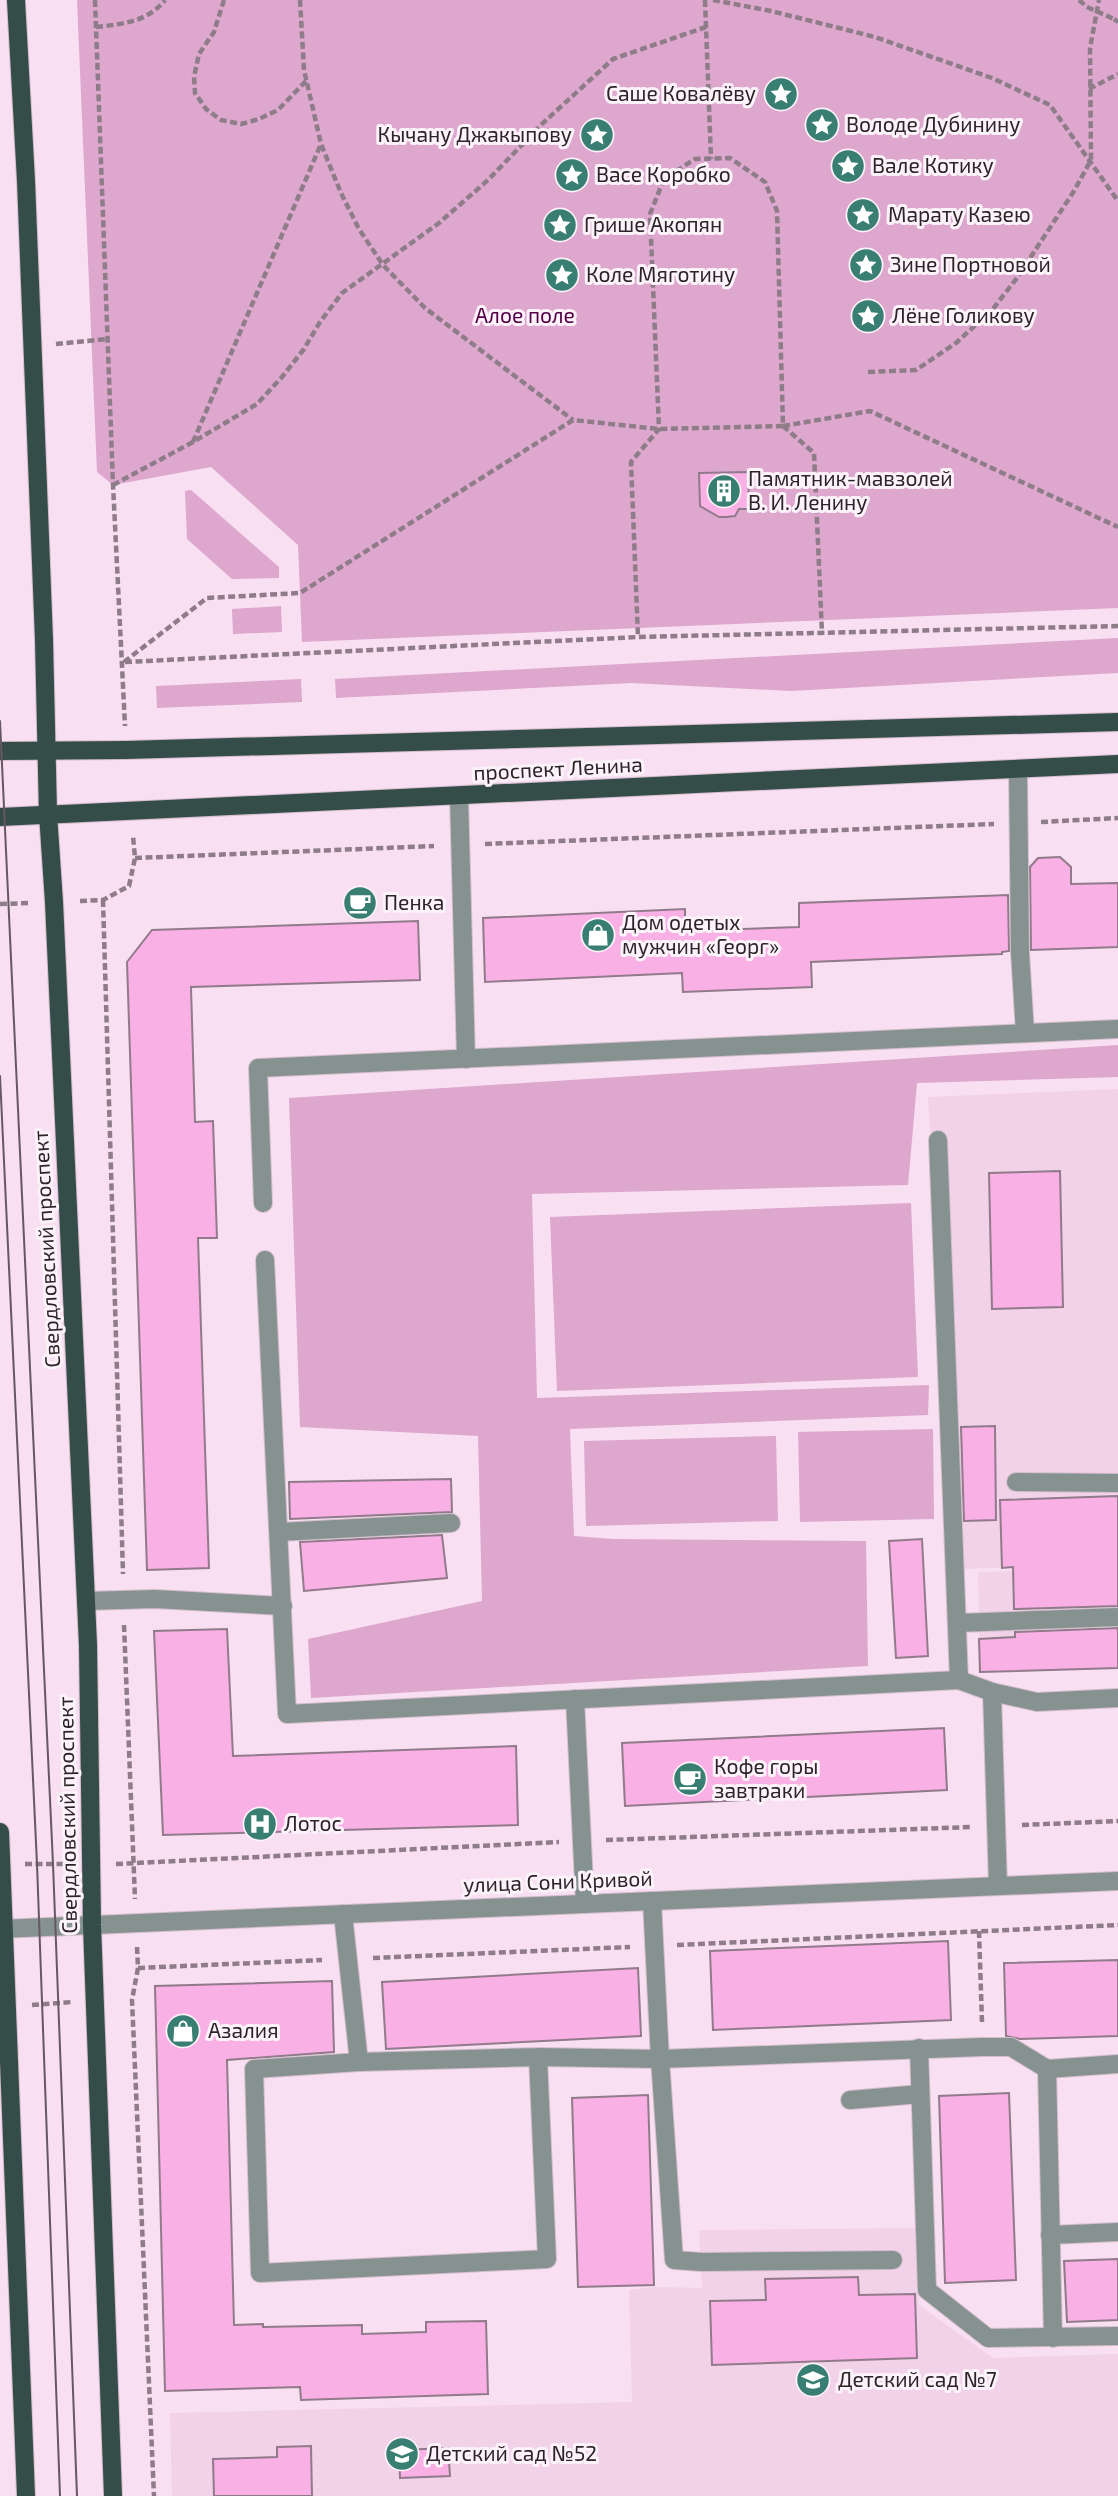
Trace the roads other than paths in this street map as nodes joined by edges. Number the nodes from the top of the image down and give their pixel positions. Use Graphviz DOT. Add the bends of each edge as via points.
graph roads {
  1 [pos="16,0"];
  2 [pos="1118,722"];
  3 [pos="46,750"];
  4 [pos="0,751"];
  5 [pos="1118,764"];
  6 [pos="1017,770"];
  7 [pos="459,796"];
  8 [pos="48,814"];
  9 [pos="0,817"];
  10 [pos="1118,1029"];
  11 [pos="1025,1033"];
  12 [pos="466,1059"];
  13 [pos="938,1140"];
  14 [pos="263,1203"];
  15 [pos="265,1260"];
  16 [pos="1016,1482"];
  17 [pos="1118,1483"];
  18 [pos="451,1523"];
  19 [pos="279,1532"];
  20 [pos="86,1601"];
  21 [pos="283,1606"];
  22 [pos="1118,1617"];
  23 [pos="957,1623"];
  24 [pos="958,1679"];
  25 [pos="992,1692"];
  26 [pos="1118,1698"];
  27 [pos="575,1699"];
  28 [pos="0,1832"];
  29 [pos="1118,1881"];
  30 [pos="998,1886"];
  31 [pos="652,1901"];
  32 [pos="585,1904"];
  33 [pos="343,1914"];
  34 [pos="92,1925"];
  35 [pos="2,1929"];
  36 [pos="919,2048"];
  37 [pos="538,2057"];
  38 [pos="660,2059"];
  39 [pos="359,2062"];
  40 [pos="1118,2064"];
  41 [pos="1047,2069"];
  42 [pos="920,2094"];
  43 [pos="850,2100"];
  44 [pos="1118,2232"];
  45 [pos="1050,2235"];
  46 [pos="893,2260"];
  47 [pos="1118,2336"];
  48 [pos="1053,2338"];
  49 [pos="26,2496"];
  50 [pos="113,2496"];
  1 -- 3 [label="main road, Свердловский проспект"];
  2 -- 3 [label="main road, проспект Ленина"];
  3 -- 4 [label="main road, проспект Ленина"];
  3 -- 8 [label="main road, Свердловский проспект"];
  5 -- 6 [label="main road, проспект Ленина"];
  6 -- 7 [label="main road, проспект Ленина"];
  6 -- 11 [label="street"];
  7 -- 8 [label="main road, проспект Ленина"];
  7 -- 12 [label="street"];
  8 -- 9 [label="main road, проспект Ленина"];
  8 -- 20 [label="main road, Свердловский проспект"];
  10 -- 11 [label="street"];
  11 -- 12 [label="street"];
  12 -- 14 [label="street" via="258,1068"];
  13 -- 23 [label="street"];
  15 -- 19 [label="street"];
  16 -- 17 [label="street"];
  18 -- 19 [label="street"];
  19 -- 21 [label="street"];
  20 -- 21 [label="street" via="155,1599"];
  20 -- 34 [label="main road, Свердловский проспект"];
  21 -- 27 [label="street" via="287,1714"];
  22 -- 23 [label="street"];
  23 -- 24 [label="street"];
  24 -- 25 [label="street"];
  24 -- 27 [label="street"];
  25 -- 26 [label="street" via="1037,1702"];
  25 -- 30 [label="street"];
  27 -- 32 [label="street"];
  28 -- 35 [label="main road"];
  29 -- 30 [label="street, улица Сони Кривой"];
  30 -- 31 [label="street, улица Сони Кривой"];
  31 -- 32 [label="street, улица Сони Кривой"];
  31 -- 38 [label="street"];
  32 -- 33 [label="street, улица Сони Кривой"];
  33 -- 34 [label="street, улица Сони Кривой"];
  33 -- 39 [label="street"];
  34 -- 35 [label="street, улица Сони Кривой"];
  34 -- 50 [label="main road, Свердловский проспект"];
  35 -- 49 [label="main road"];
  36 -- 38 [label="street"];
  36 -- 41 [label="street" via="1011,2047"];
  36 -- 42 [label="street"];
  37 -- 38 [label="street"];
  37 -- 39 [label="street"];
  37 -- 39 [label="street" via="547,2259 260,2273 254,2069"];
  38 -- 46 [label="street" via="674,2260"];
  40 -- 41 [label="street"];
  41 -- 45 [label="street"];
  42 -- 43 [label="street"];
  42 -- 48 [label="street" via="926,2290 988,2338"];
  44 -- 45 [label="street"];
  45 -- 48 [label="street"];
  47 -- 48 [label="street"];
}
